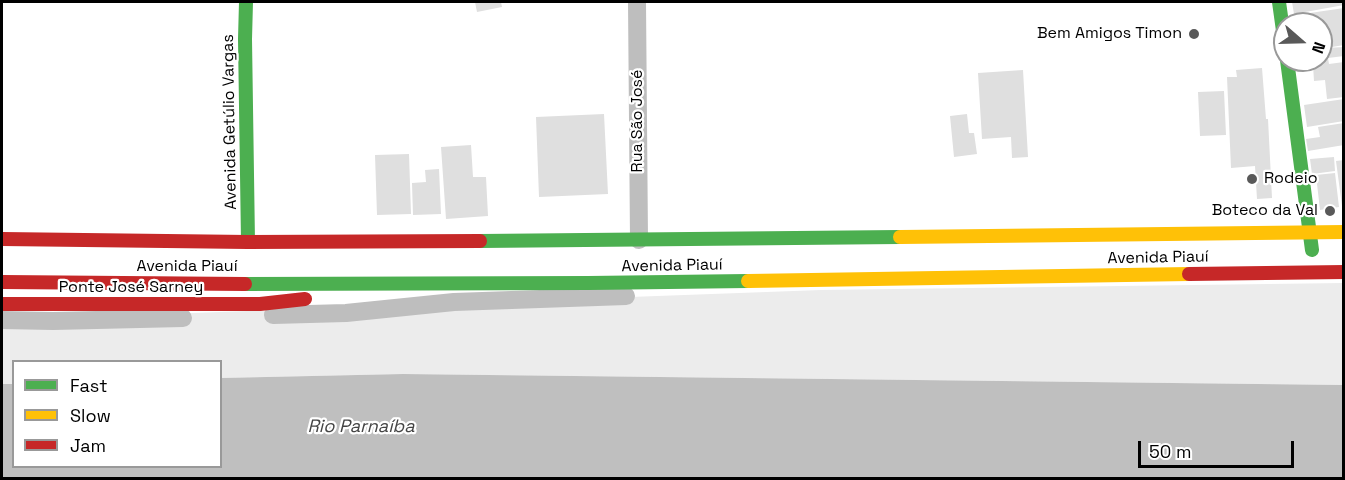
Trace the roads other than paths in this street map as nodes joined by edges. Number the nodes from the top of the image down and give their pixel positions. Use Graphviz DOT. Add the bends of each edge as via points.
graph roads {
  1 [pos="246,2"];
  2 [pos="637,2"];
  3 [pos="1289,72"];
  4 [pos="1344,232"];
  5 [pos="1310,233"];
  6 [pos="2,239"];
  7 [pos="639,240"];
  8 [pos="248,242"];
  9 [pos="1344,272"];
  10 [pos="1315,273"];
  11 [pos="2,282"];
  12 [pos="1344,283"];
  13 [pos="385,284"];
  14 [pos="2,304"];
  15 [pos="2,320"];
  1 -- 8 [label="main road, Avenida Getúlio Vargas"];
  2 -- 7 [label="street, Rua São José"];
  3 -- 5 [label="main road"];
  4 -- 5 [label="main road, Avenida Piauí"];
  5 -- 7 [label="main road, Avenida Piauí"];
  5 -- 10 [label="main road"];
  6 -- 8 [label="main road, Avenida Piauí"];
  7 -- 8 [label="main road, Avenida Piauí"];
  9 -- 10 [label="main road, Avenida Piauí"];
  10 -- 13 [label="main road, Avenida Piauí"];
  11 -- 13 [label="main road, Avenida Piauí"];
  12 -- 15 [label="street" via="809,290 454,302 346,313"];
  13 -- 14 [label="main road, Ponte José Sarney" via="260,304"];
}
